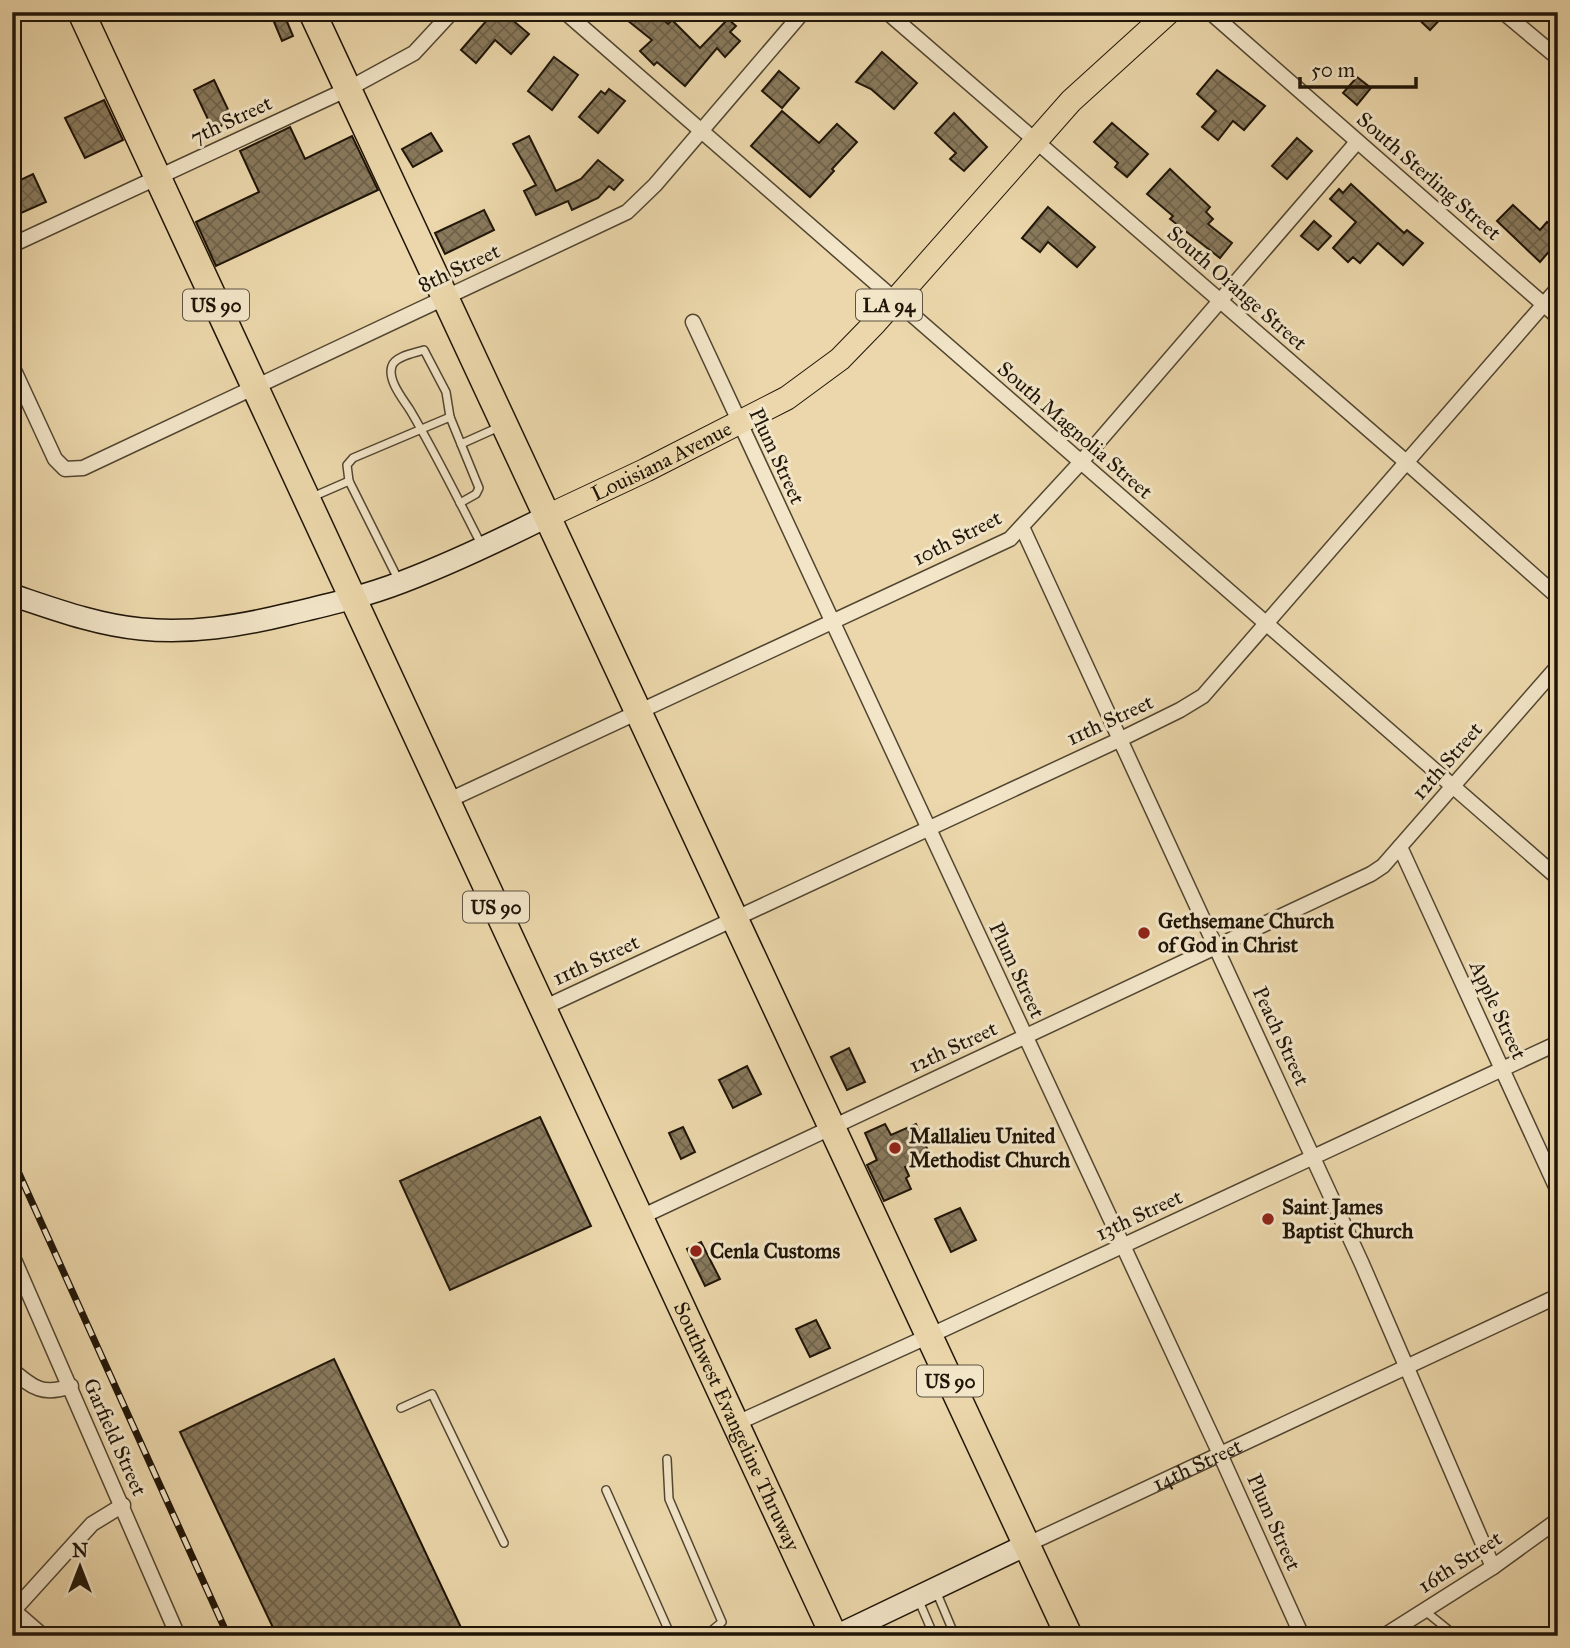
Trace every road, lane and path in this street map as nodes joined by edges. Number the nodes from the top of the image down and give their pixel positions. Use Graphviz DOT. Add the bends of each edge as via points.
graph roads {
  1 [pos="81,12"];
  2 [pos="312,12"];
  3 [pos="452,12"];
  4 [pos="565,12"];
  5 [pos="803,12"];
  6 [pos="887,12"];
  7 [pos="1170,12"];
  8 [pos="1210,12"];
  9 [pos="1503,12"];
  10 [pos="1558,58"];
  11 [pos="348,89"];
  12 [pos="700,131"];
  13 [pos="1034,141"];
  14 [pos="1357,142"];
  15 [pos="157,178"];
  16 [pos="12,245"];
  17 [pos="1558,288"];
  18 [pos="446,297"];
  19 [pos="894,300"];
  20 [pos="1219,301"];
  21 [pos="1543,304"];
  22 [pos="1558,317"];
  23 [pos="693,322"];
  24 [pos="12,366"];
  25 [pos="254,388"];
  26 [pos="450,417"];
  27 [pos="505,424"];
  28 [pos="738,424"];
  29 [pos="422,430"];
  30 [pos="461,444"];
  31 [pos="1405,461"];
  32 [pos="1081,462"];
  33 [pos="349,481"];
  34 [pos="306,499"];
  35 [pos="460,503"];
  36 [pos="548,516"];
  37 [pos="1022,527"];
  38 [pos="483,548"];
  39 [pos="400,583"];
  40 [pos="12,594"];
  41 [pos="353,597"];
  42 [pos="1558,597"];
  43 [pos="832,621"];
  44 [pos="1265,624"];
  45 [pos="1558,666"];
  46 [pos="640,713"];
  47 [pos="1121,739"];
  48 [pos="1453,786"];
  49 [pos="447,802"];
  50 [pos="929,828"];
  51 [pos="1400,846"];
  52 [pos="1558,877"];
  53 [pos="735,919"];
  54 [pos="1216,947"];
  55 [pos="543,1008"];
  56 [pos="1024,1037"];
  57 [pos="1558,1042"];
  58 [pos="1502,1069"];
  59 [pos="832,1127"];
  60 [pos="1314,1157"];
  61 [pos="1558,1191"];
  62 [pos="641,1217"];
  63 [pos="1122,1245"];
  64 [pos="12,1255"];
  65 [pos="1558,1296"];
  66 [pos="929,1336"];
  67 [pos="1406,1366"];
  68 [pos="12,1370"];
  69 [pos="71,1387"];
  70 [pos="401,1408"];
  71 [pos="737,1423"];
  72 [pos="1220,1454"];
  73 [pos="667,1459"];
  74 [pos="606,1490"];
  75 [pos="123,1505"];
  76 [pos="1558,1520"];
  77 [pos="504,1543"];
  78 [pos="1026,1545"];
  79 [pos="1493,1567"];
  80 [pos="926,1593"];
  81 [pos="13,1610"];
  82 [pos="1425,1610"];
  83 [pos="43,1636"];
  84 [pos="178,1636"];
  85 [pos="671,1636"];
  86 [pos="705,1636"];
  87 [pos="835,1636"];
  88 [pos="934,1636"];
  89 [pos="955,1636"];
  90 [pos="1069,1636"];
  91 [pos="1302,1636"];
  92 [pos="1384,1636"];
  93 [pos="1456,1636"];
  1 -- 15 [label="highway, US 90"];
  2 -- 11 [label="highway, US 90"];
  3 -- 11 [label="street, 7th Street" via="414,53"];
  4 -- 12 [label="street, South Magnolia Street"];
  5 -- 12 [label="street, 8th Street"];
  6 -- 13 [label="street, South Orange Street"];
  7 -- 13 [label="main road, Louisiana Avenue / LA 94" via="1106,67"];
  8 -- 14 [label="street, South Sterling Street"];
  9 -- 10 [label="street"];
  11 -- 15 [label="street, 7th Street"];
  11 -- 18 [label="highway, US 90"];
  12 -- 18 [label="street, 8th Street" via="627,212"];
  12 -- 19 [label="street, South Magnolia Street"];
  13 -- 19 [label="main road, Louisiana Avenue / LA 94"];
  13 -- 20 [label="street, South Orange Street"];
  14 -- 20 [label="street, 10th Street"];
  14 -- 21 [label="street, South Sterling Street"];
  15 -- 16 [label="street, 7th Street"];
  15 -- 25 [label="highway, US 90"];
  17 -- 21 [label="street, 11th Street"];
  18 -- 25 [label="street, 8th Street"];
  18 -- 27 [label="highway, US 90"];
  19 -- 28 [label="main road, Louisiana Avenue / LA 94" via="848,351 805,387"];
  19 -- 32 [label="street, South Magnolia Street"];
  20 -- 31 [label="street, South Orange Street"];
  20 -- 32 [label="street, 10th Street"];
  21 -- 22 [label="street, South Sterling Street"];
  21 -- 31 [label="street, 11th Street"];
  23 -- 28 [label="street, Plum Street"];
  24 -- 25 [label="street, 8th Street" via="55,459 65,469 83,468"];
  25 -- 34 [label="highway, US 90"];
  26 -- 29 [label="lane"];
  26 -- 29 [label="lane" via="446,392 425,350 397,359 391,374"];
  26 -- 30 [label="lane"];
  27 -- 30 [label="lane"];
  27 -- 36 [label="highway, US 90"];
  28 -- 36 [label="main road, Louisiana Avenue / LA 94"];
  28 -- 43 [label="street, Plum Street"];
  29 -- 33 [label="lane" via="352,458 347,466"];
  29 -- 35 [label="lane"];
  30 -- 35 [label="lane" via="479,488"];
  31 -- 42 [label="street, South Orange Street"];
  31 -- 44 [label="street, 11th Street"];
  32 -- 37 [label="street, 10th Street"];
  32 -- 44 [label="street, South Magnolia Street"];
  33 -- 34 [label="lane"];
  33 -- 39 [label="lane"];
  34 -- 41 [label="highway, US 90"];
  35 -- 38 [label="lane"];
  36 -- 38 [label="main road, Louisiana Avenue"];
  36 -- 46 [label="highway, US 90"];
  37 -- 43 [label="street, 10th Street" via="995,547"];
  37 -- 47 [label="street, Peach Street"];
  38 -- 39 [label="main road, Louisiana Avenue"];
  39 -- 41 [label="main road, Louisiana Avenue"];
  40 -- 41 [label="main road, Louisiana Avenue" via="111,624 188,631 270,619"];
  41 -- 49 [label="highway, US 90"];
  43 -- 46 [label="street, 10th Street"];
  43 -- 50 [label="street, Plum Street"];
  44 -- 47 [label="street, 11th Street" via="1203,696"];
  44 -- 48 [label="street, South Magnolia Street"];
  45 -- 48 [label="street, 12th Street"];
  46 -- 49 [label="street, 10th Street"];
  46 -- 53 [label="highway, US 90"];
  47 -- 50 [label="street, 11th Street"];
  47 -- 54 [label="street, Peach Street"];
  48 -- 51 [label="street, 12th Street"];
  48 -- 52 [label="street, South Magnolia Street"];
  49 -- 55 [label="highway, US 90"];
  50 -- 53 [label="street, 11th Street"];
  50 -- 56 [label="street, Plum Street"];
  51 -- 54 [label="street, 12th Street" via="1371,874"];
  51 -- 58 [label="street, Apple Street"];
  53 -- 55 [label="street, 11th Street"];
  53 -- 59 [label="highway, US 90"];
  54 -- 56 [label="street, 12th Street"];
  54 -- 60 [label="street, Peach Street"];
  55 -- 62 [label="highway, US 90"];
  56 -- 59 [label="street, 12th Street"];
  56 -- 63 [label="street, Plum Street"];
  57 -- 58 [label="street, 13th Street"];
  58 -- 60 [label="street, 13th Street"];
  58 -- 61 [label="street, Apple Street"];
  59 -- 62 [label="street, 12th Street"];
  59 -- 66 [label="highway, US 90"];
  60 -- 63 [label="street, 13th Street"];
  60 -- 67 [label="street, Peach Street"];
  62 -- 71 [label="highway, Southwest Evangeline Thruway / US 90"];
  63 -- 66 [label="street, 13th Street"];
  63 -- 72 [label="street, Plum Street"];
  64 -- 69 [label="street, Garfield Street"];
  65 -- 67 [label="street, 14th Street"];
  66 -- 71 [label="street, 13th Street"];
  66 -- 78 [label="highway, US 90"];
  67 -- 72 [label="street, 14th Street"];
  67 -- 79 [label="street, Peach Street"];
  68 -- 69 [label="street" via="37,1389"];
  69 -- 75 [label="street, Garfield Street"];
  70 -- 77 [label="lane" via="432,1394"];
  71 -- 87 [label="highway, Southwest Evangeline Thruway / US 90"];
  72 -- 78 [label="street, 14th Street"];
  72 -- 91 [label="street, Plum Street"];
  73 -- 86 [label="lane" via="669,1499 722,1622"];
  74 -- 85 [label="lane"];
  75 -- 81 [label="street" via="92,1524"];
  75 -- 84 [label="street, Garfield Street"];
  76 -- 79 [label="street, 16th Street"];
  78 -- 80 [label="main road, 14th Street"];
  78 -- 90 [label="highway, US 90"];
  79 -- 82 [label="street, 16th Street"];
  80 -- 87 [label="main road, 14th Street"];
  80 -- 88 [label="lane"];
  80 -- 89 [label="lane"];
  81 -- 83 [label="street"];
  82 -- 92 [label="street, 16th Street"];
  82 -- 93 [label="lane"];
}
